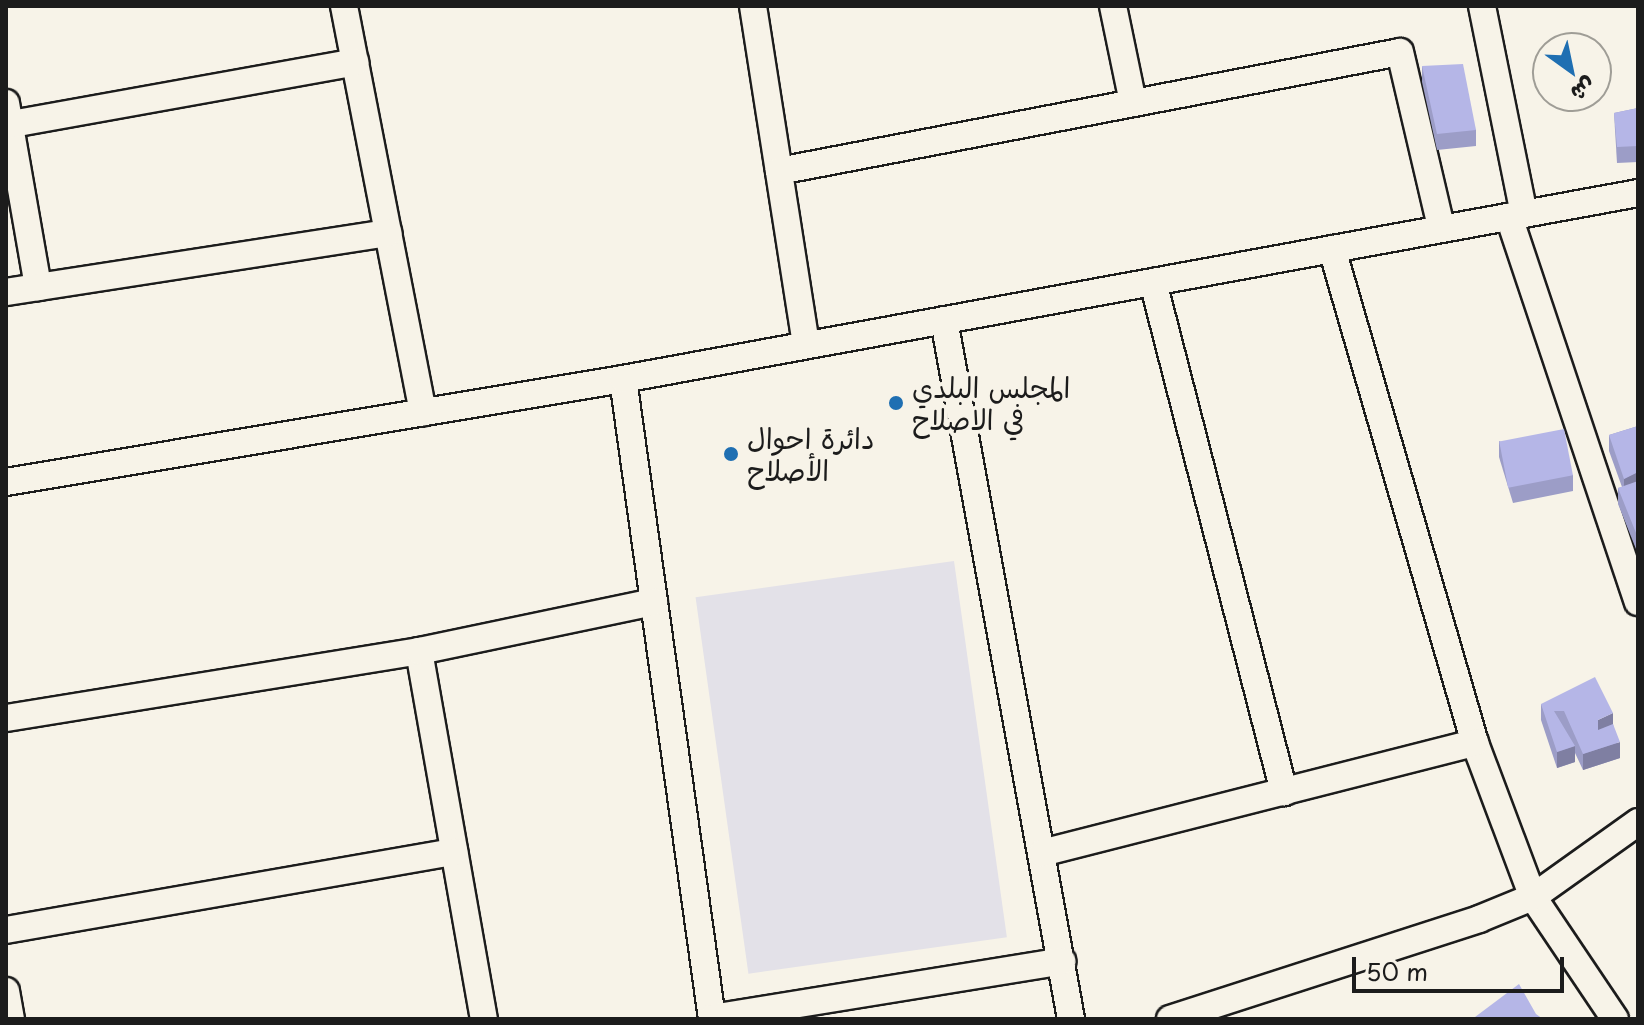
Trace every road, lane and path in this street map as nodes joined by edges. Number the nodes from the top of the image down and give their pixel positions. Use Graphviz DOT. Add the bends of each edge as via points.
graph roads {
  1 [pos="344,6"];
  2 [pos="1113,6"];
  3 [pos="1482,6"];
  4 [pos="756,7"];
  5 [pos="355,62"];
  6 [pos="1133,103"];
  7 [pos="7,118"];
  8 [pos="779,171"];
  9 [pos="1638,193"];
  10 [pos="1516,215"];
  11 [pos="1441,227"];
  12 [pos="388,233"];
  13 [pos="1332,249"];
  14 [pos="1153,282"];
  15 [pos="38,287"];
  16 [pos="6,292"];
  17 [pos="944,320"];
  18 [pos="806,345"];
  19 [pos="623,379"];
  20 [pos="423,412"];
  21 [pos="6,482"];
  22 [pos="654,602"];
  23 [pos="1638,602"];
  24 [pos="419,651"];
  25 [pos="6,718"];
  26 [pos="1475,743"];
  27 [pos="1284,792"];
  28 [pos="1638,822"];
  29 [pos="454,852"];
  30 [pos="1042,853"];
  31 [pos="1533,897"];
  32 [pos="6,930"];
  33 [pos="1062,961"];
  34 [pos="6,991"];
  35 [pos="11,1019"];
  36 [pos="484,1019"];
  37 [pos="712,1019"];
  38 [pos="1071,1019"];
  39 [pos="1170,1019"];
  40 [pos="1615,1019"];
  1 -- 5 [label="street"];
  2 -- 6 [label="street"];
  3 -- 10 [label="street"];
  4 -- 8 [label="street"];
  5 -- 7 [label="street"];
  5 -- 12 [label="street"];
  6 -- 8 [label="street"];
  6 -- 11 [label="street" via="1400,52"];
  7 -- 15 [label="street"];
  8 -- 18 [label="street"];
  9 -- 10 [label="street"];
  10 -- 11 [label="street"];
  10 -- 23 [label="street"];
  11 -- 13 [label="street"];
  12 -- 15 [label="street"];
  12 -- 20 [label="street"];
  13 -- 14 [label="street"];
  13 -- 26 [label="street"];
  14 -- 17 [label="street"];
  14 -- 27 [label="street"];
  15 -- 16 [label="street"];
  17 -- 18 [label="street"];
  17 -- 30 [label="street"];
  18 -- 19 [label="street"];
  19 -- 20 [label="street"];
  19 -- 22 [label="street"];
  20 -- 21 [label="street"];
  22 -- 24 [label="street"];
  22 -- 37 [label="street"];
  24 -- 25 [label="street"];
  24 -- 29 [label="street"];
  26 -- 27 [label="street"];
  26 -- 31 [label="street"];
  27 -- 30 [label="street"];
  28 -- 31 [label="street"];
  29 -- 32 [label="street"];
  29 -- 36 [label="street"];
  30 -- 33 [label="street"];
  31 -- 39 [label="street"];
  31 -- 40 [label="street"];
  33 -- 37 [label="street"];
  33 -- 38 [label="street"];
  34 -- 35 [label="street"];
}
